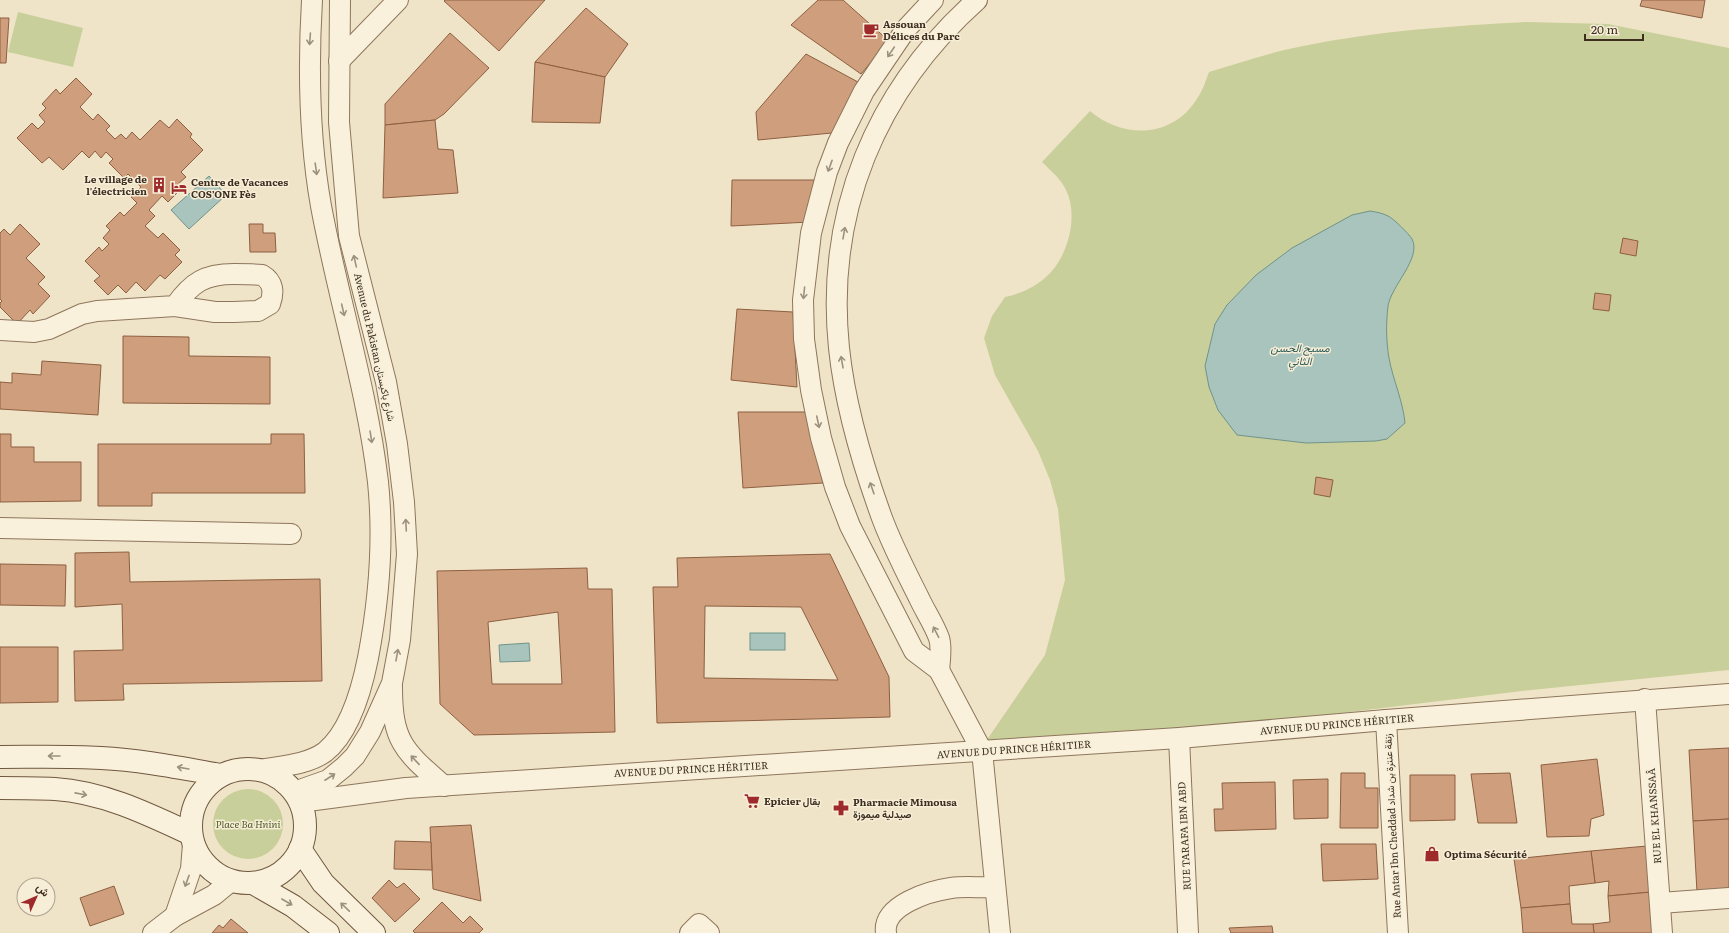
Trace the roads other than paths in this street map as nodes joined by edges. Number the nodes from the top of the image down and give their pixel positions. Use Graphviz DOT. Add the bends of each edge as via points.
graph roads {
  1 [pos="312,0"];
  2 [pos="340,0"];
  3 [pos="398,0"];
  4 [pos="933,0"];
  5 [pos="978,0"];
  6 [pos="339,61"];
  7 [pos="175,306"];
  8 [pos="0,330"];
  9 [pos="882,517"];
  10 [pos="850,526"];
  11 [pos="0,528"];
  12 [pos="291,534"];
  13 [pos="940,670"];
  14 [pos="392,683"];
  15 [pos="1729,694"];
  16 [pos="1645,699"];
  17 [pos="1386,720"];
  18 [pos="1179,738"];
  19 [pos="982,751"];
  20 [pos="0,757"];
  21 [pos="260,770"];
  22 [pos="221,775"];
  23 [pos="444,786"];
  24 [pos="0,788"];
  25 [pos="297,797"];
  26 [pos="192,839"];
  27 [pos="300,849"];
  28 [pos="231,881"];
  29 [pos="252,883"];
  30 [pos="995,887"];
  31 [pos="1729,898"];
  32 [pos="1660,903"];
  33 [pos="175,916"];
  34 [pos="153,933"];
  35 [pos="328,933"];
  36 [pos="374,933"];
  37 [pos="690,933"];
  38 [pos="709,933"];
  39 [pos="886,933"];
  40 [pos="1000,933"];
  41 [pos="1188,933"];
  42 [pos="1398,933"];
  43 [pos="1662,933"];
  1 -- 21 [label="street, one-way" via="309,48 314,150 321,204 368,423 378,483 381,539 379,588 364,680 341,734 323,753 308,761"];
  2 -- 6 [label="street, Avenue du Pakistan شارع باكيستان"];
  3 -- 6 [label="street"];
  4 -- 10 [label="street, one-way" via="906,29 864,91 838,143 827,172 811,233 803,300 804,339 821,438 835,487"];
  9 -- 5 [label="street, one-way" via="856,438 839,348 838,266 844,231 863,159 906,78 951,24"];
  14 -- 6 [label="street, Avenue du Pakistan شارع باكيستان, one-way" via="404,600 407,554 404,502 386,382 349,236 339,122"];
  7 -- 8 [label="street" via="97,311 34,332"];
  9 -- 10 [label="street"];
  13 -- 9 [label="street, one-way" via="940,639 913,587"];
  10 -- 13 [label="street" via="914,652"];
  11 -- 12 [label="street"];
  13 -- 19 [label="street"];
  23 -- 14 [label="street, one-way" via="419,765 400,740 392,710"];
  25 -- 14 [label="street, Avenue du Pakistan شارع باكيستان, one-way" via="328,780 355,756 370,732"];
  15 -- 16 [label="street, AVENUE DU PRINCE HÉRITIER"];
  16 -- 17 [label="street, AVENUE DU PRINCE HÉRITIER"];
  16 -- 32 [label="street, RUE EL KHANSSAÂ"];
  17 -- 18 [label="street, AVENUE DU PRINCE HÉRITIER"];
  17 -- 42 [label="street, Rue Antar Ibn Cheddad زنقة عنترة بن شداد"];
  18 -- 19 [label="street, AVENUE DU PRINCE HÉRITIER"];
  18 -- 41 [label="street, RUE TARAFA IBN ABD"];
  19 -- 23 [label="street, AVENUE DU PRINCE HÉRITIER"];
  19 -- 30 [label="street"];
  22 -- 20 [label="main road, one-way" via="175,766 103,758"];
  21 -- 22 [label="main road" via="240,769"];
  21 -- 25 [label="main road" via="277,776"];
  22 -- 26 [label="main road" via="204,788 196,802 191,817"];
  23 -- 25 [label="street, AVENUE DU PRINCE HÉRITIER"];
  24 -- 26 [label="main road, one-way" via="56,789 103,798 158,818"];
  25 -- 27 [label="main road" via="305,828"];
  26 -- 28 [label="main road" via="201,859 208,867"];
  26 -- 33 [label="street, one-way" via="192,869"];
  27 -- 29 [label="main road" via="295,859 283,871 269,879"];
  36 -- 27 [label="main road, one-way" via="323,883"];
  28 -- 29 [label="main road"];
  28 -- 33 [label="street" via="214,895"];
  29 -- 35 [label="main road, one-way" via="293,906"];
  30 -- 39 [label="street" via="952,888 918,898 897,909 890,916 886,922"];
  30 -- 40 [label="street"];
  31 -- 32 [label="street"];
  32 -- 43 [label="street, RUE EL KHANSSAÂ"];
  33 -- 34 [label="street"];
  37 -- 38 [label="street" via="699,924"];
}
